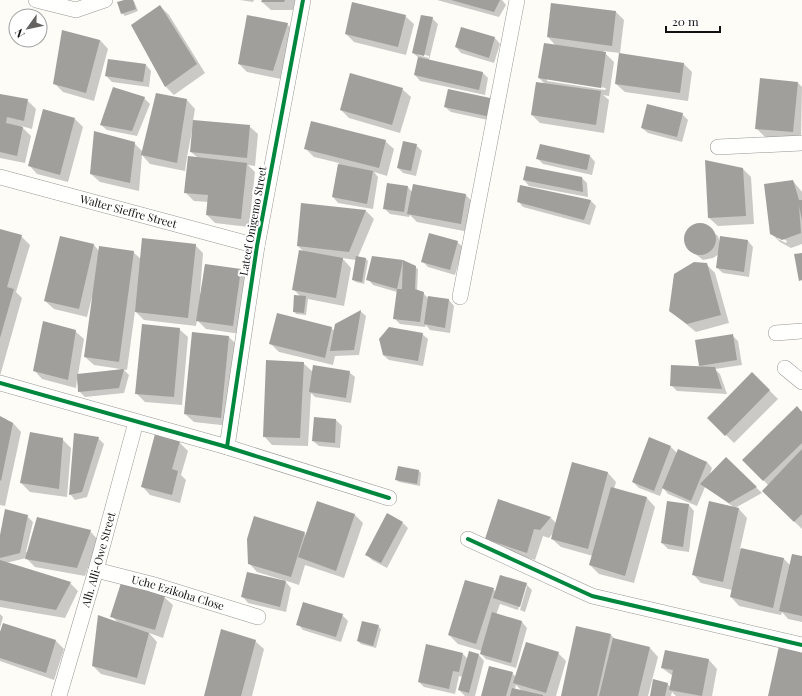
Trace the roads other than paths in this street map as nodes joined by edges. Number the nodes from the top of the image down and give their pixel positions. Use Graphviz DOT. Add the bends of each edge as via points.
graph roads {
  1 [pos="36,0"];
  2 [pos="105,0"];
  3 [pos="303,0"];
  4 [pos="517,0"];
  5 [pos="802,143"];
  6 [pos="718,147"];
  7 [pos="0,177"];
  8 [pos="257,246"];
  9 [pos="460,297"];
  10 [pos="802,331"];
  11 [pos="776,333"];
  12 [pos="785,368"];
  13 [pos="802,382"];
  14 [pos="0,383"];
  15 [pos="136,422"];
  16 [pos="227,447"];
  17 [pos="389,498"];
  18 [pos="468,540"];
  19 [pos="96,570"];
  20 [pos="258,617"];
  21 [pos="802,645"];
  22 [pos="59,696"];
  1 -- 2 [label="street" via="76,10"];
  3 -- 8 [label="street, Lateef Onigemo Street"];
  4 -- 9 [label="street"];
  5 -- 6 [label="street"];
  7 -- 8 [label="street, Walter Sieffre Street"];
  8 -- 16 [label="street, Lateef Onigemo Street"];
  10 -- 11 [label="street"];
  12 -- 13 [label="street"];
  14 -- 15 [label="street"];
  15 -- 16 [label="street"];
  15 -- 19 [label="street, Alh. Alli-Owe Street"];
  16 -- 17 [label="street"];
  18 -- 21 [label="street" via="592,596"];
  19 -- 20 [label="street, Uche Ezikoha Close" via="152,584"];
  19 -- 22 [label="street, Alh. Alli-Owe Street"];
}
